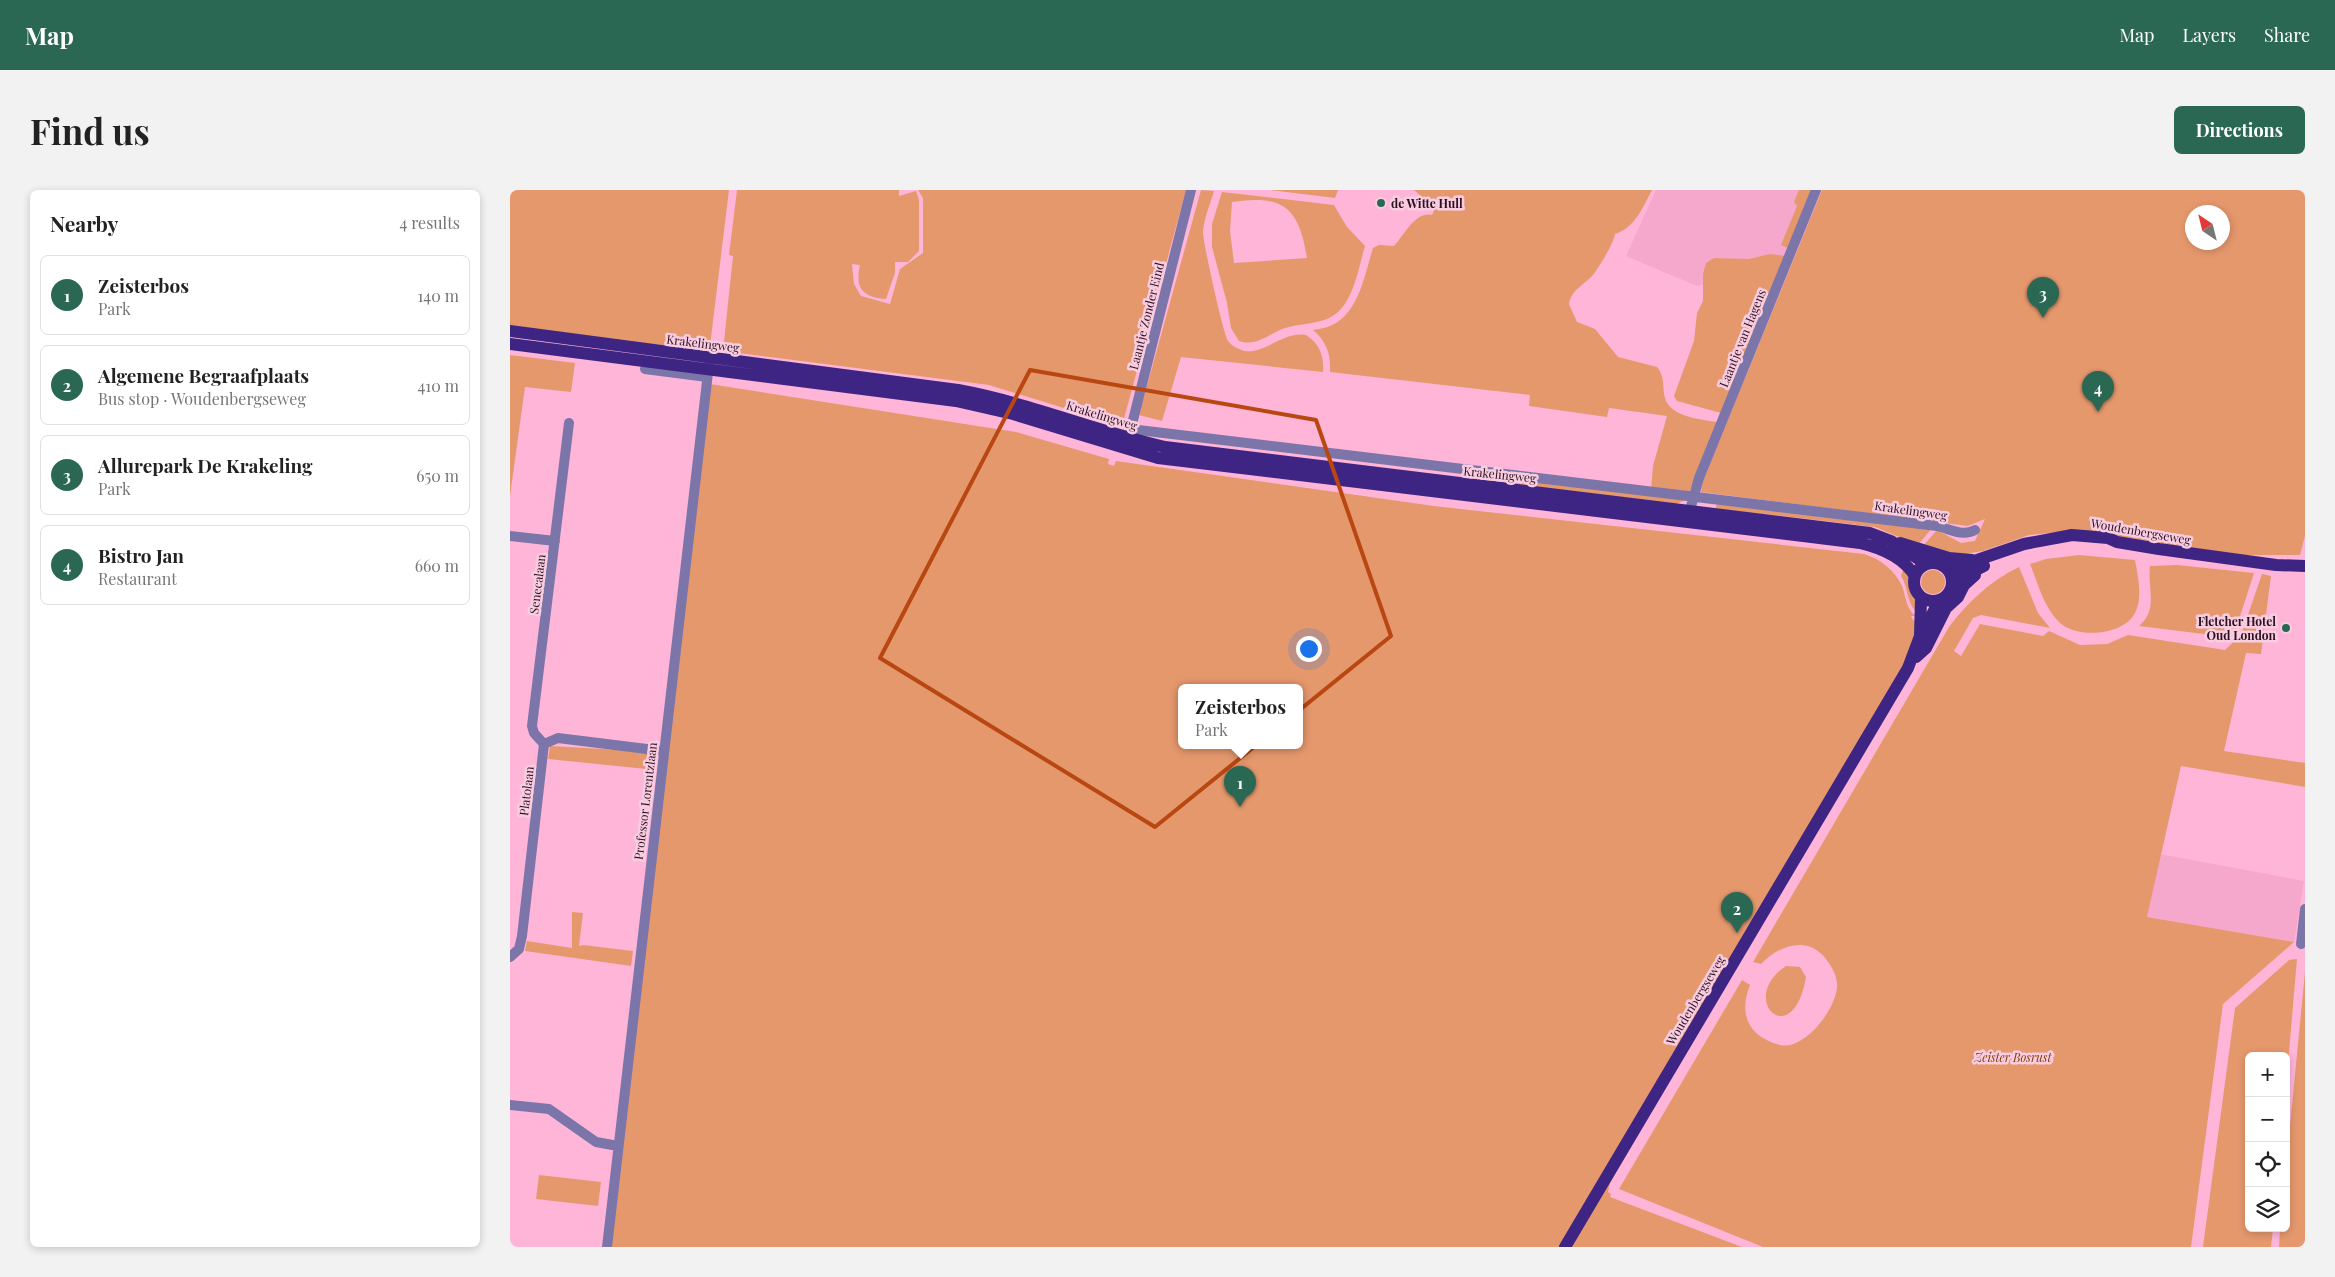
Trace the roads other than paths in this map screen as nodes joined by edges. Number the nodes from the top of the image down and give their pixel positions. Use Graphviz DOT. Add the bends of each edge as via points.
graph roads {
  1 [pos="1192,190"];
  2 [pos="1816,190"];
  3 [pos="510,332"];
  4 [pos="510,344"];
  5 [pos="708,368"];
  6 [pos="645,369"];
  7 [pos="570,423"];
  8 [pos="1127,438"];
  9 [pos="1693,496"];
  10 [pos="1688,515"];
  11 [pos="1975,530"];
  12 [pos="510,536"];
  13 [pos="555,541"];
  14 [pos="1890,542"];
  15 [pos="1926,564"];
  16 [pos="1979,564"];
  17 [pos="2305,566"];
  18 [pos="1948,570"];
  19 [pos="1915,576"];
  20 [pos="1953,582"];
  21 [pos="1921,598"];
  22 [pos="1938,601"];
  23 [pos="1920,636"];
  24 [pos="1912,660"];
  25 [pos="544,744"];
  26 [pos="663,752"];
  27 [pos="2305,909"];
  28 [pos="2300,944"];
  29 [pos="510,957"];
  30 [pos="510,1105"];
  31 [pos="618,1146"];
  32 [pos="607,1247"];
  33 [pos="1564,1247"];
  1 -- 8 [label="street, Laantje Zonder Eind"];
  2 -- 9 [label="street, Laantje van Hagens"];
  3 -- 5 [label="main road, Krakelingweg"];
  4 -- 5 [label="main road, Krakelingweg"];
  5 -- 6 [label="street, Krakelingweg"];
  5 -- 8 [label="main road, Krakelingweg" via="900,382 986,395"];
  5 -- 26 [label="street, Professor Lorentzlaan"];
  7 -- 13 [label="street, Senecalaan"];
  8 -- 9 [label="street, Krakelingweg"];
  8 -- 10 [label="main road, Krakelingweg" via="1165,447"];
  9 -- 10 [label="street"];
  9 -- 11 [label="street, Krakelingweg" via="1938,526 1961,534"];
  10 -- 14 [label="main road, Krakelingweg" via="1870,533"];
  10 -- 19 [label="main road, Krakelingweg" via="1874,546 1904,564"];
  12 -- 13 [label="street"];
  13 -- 25 [label="street, Senecalaan" via="532,726"];
  14 -- 15 [label="main road, Krakelingweg"];
  14 -- 16 [label="main road" via="1910,544 1949,558"];
  15 -- 18 [label="main road" via="1941,564"];
  15 -- 19 [label="main road"];
  16 -- 17 [label="main road, Woudenbergseweg" via="2044,543 2077,540 2117,542 2276,565"];
  16 -- 18 [label="main road"];
  16 -- 20 [label="main road"];
  16 -- 24 [label="main road" via="1942,614 1926,648"];
  18 -- 20 [label="main road"];
  19 -- 21 [label="main road" via="1914,583"];
  20 -- 22 [label="main road" via="1949,594"];
  21 -- 22 [label="main road"];
  21 -- 23 [label="main road, Woudenbergseweg"];
  22 -- 23 [label="main road, Woudenbergseweg"];
  23 -- 24 [label="main road, Woudenbergseweg"];
  24 -- 33 [label="main road, Woudenbergseweg"];
  25 -- 26 [label="street" via="558,738"];
  25 -- 29 [label="street, Platolaan" via="522,936 519,949"];
  26 -- 31 [label="street, Professor Lorentzlaan"];
  27 -- 28 [label="street"];
  30 -- 31 [label="street" via="549,1109 596,1142"];
  31 -- 32 [label="street, Professor Lorentzlaan"];
}
